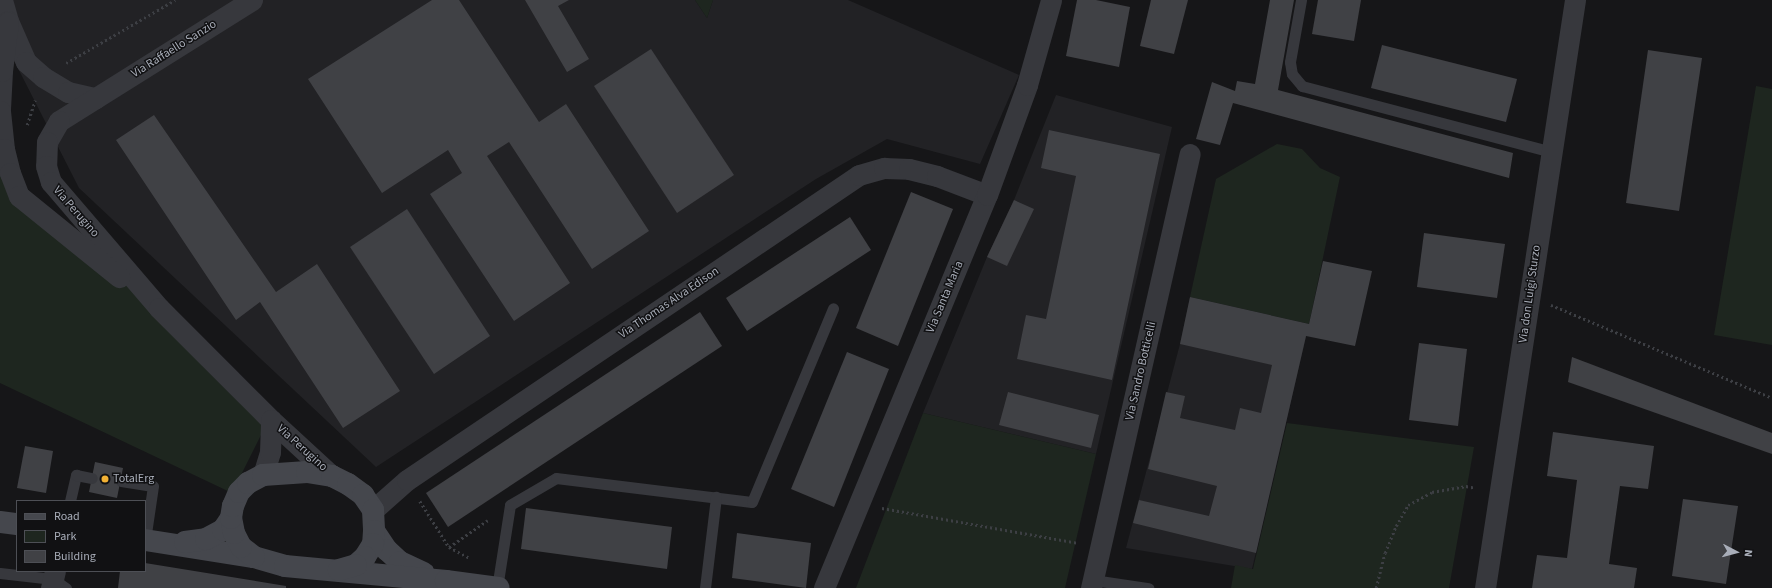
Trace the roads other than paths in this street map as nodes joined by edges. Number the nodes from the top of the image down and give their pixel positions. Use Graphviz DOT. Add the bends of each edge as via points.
graph roads {
  1 [pos="2,0"];
  2 [pos="252,0"];
  3 [pos="1050,0"];
  4 [pos="1301,0"];
  5 [pos="1575,0"];
  6 [pos="8,21"];
  7 [pos="96,98"];
  8 [pos="0,110"];
  9 [pos="1551,152"];
  10 [pos="1190,154"];
  11 [pos="987,195"];
  12 [pos="159,308"];
  13 [pos="833,308"];
  14 [pos="271,420"];
  15 [pos="263,475"];
  16 [pos="332,476"];
  17 [pos="92,478"];
  18 [pos="121,481"];
  19 [pos="716,497"];
  20 [pos="70,500"];
  21 [pos="231,518"];
  22 [pos="374,520"];
  23 [pos="0,522"];
  24 [pos="16,524"];
  25 [pos="146,533"];
  26 [pos="146,540"];
  27 [pos="172,544"];
  28 [pos="254,557"];
  29 [pos="338,570"];
  30 [pos="0,572"];
  31 [pos="56,582"];
  32 [pos="394,582"];
  33 [pos="456,582"];
  34 [pos="1092,584"];
  35 [pos="498,588"];
  36 [pos="705,588"];
  37 [pos="824,588"];
  38 [pos="1148,588"];
  39 [pos="1485,588"];
  1 -- 6 [label="street, Via Perugino"];
  2 -- 7 [label="street, Via Raffaello Sanzio"];
  3 -- 11 [label="street, Via Santa Maria" via="1027,85"];
  4 -- 9 [label="lane" via="1290,62 1292,74 1302,86"];
  5 -- 9 [label="street, Via don Luigi Sturzo"];
  6 -- 7 [label="street, Via Perugino" via="26,62 43,77 68,92"];
  6 -- 8 [label="street, Via Perugino"];
  7 -- 12 [label="street, Via Perugino" via="59,121 47,142 46,166 51,182"];
  8 -- 12 [label="street, Via Perugino" via="4,148 19,196"];
  9 -- 39 [label="street, Via don Luigi Sturzo"];
  10 -- 34 [label="street, Via Sandro Botticelli"];
  11 -- 22 [label="street, Via Thomas Alva Edison" via="937,176 909,169 884,168 859,175 407,480"];
  11 -- 37 [label="street, Via Santa Maria"];
  12 -- 14 [label="street, Via Perugino"];
  13 -- 19 [label="lane" via="752,502"];
  14 -- 15 [label="street, Via Perugino" via="270,452"];
  14 -- 16 [label="street, Via Perugino"];
  15 -- 16 [label="street" via="307,472"];
  15 -- 21 [label="street" via="248,483 240,492 233,506"];
  16 -- 22 [label="street" via="363,495"];
  17 -- 20 [label="lane" via="76,475"];
  18 -- 25 [label="lane" via="153,486"];
  19 -- 35 [label="lane" via="556,478 510,505"];
  19 -- 36 [label="lane"];
  21 -- 27 [label="street" via="223,530 206,539"];
  21 -- 28 [label="street" via="234,533 242,547"];
  22 -- 29 [label="street" via="373,544 365,558 356,565"];
  22 -- 33 [label="street" via="387,550 400,562 414,570"];
  23 -- 24 [label="street"];
  26 -- 27 [label="street"];
  27 -- 28 [label="street"];
  28 -- 29 [label="street" via="285,566"];
  29 -- 32 [label="street"];
  30 -- 31 [label="lane"];
  32 -- 33 [label="street"];
  33 -- 35 [label="street"];
  34 -- 38 [label="lane"];
}
